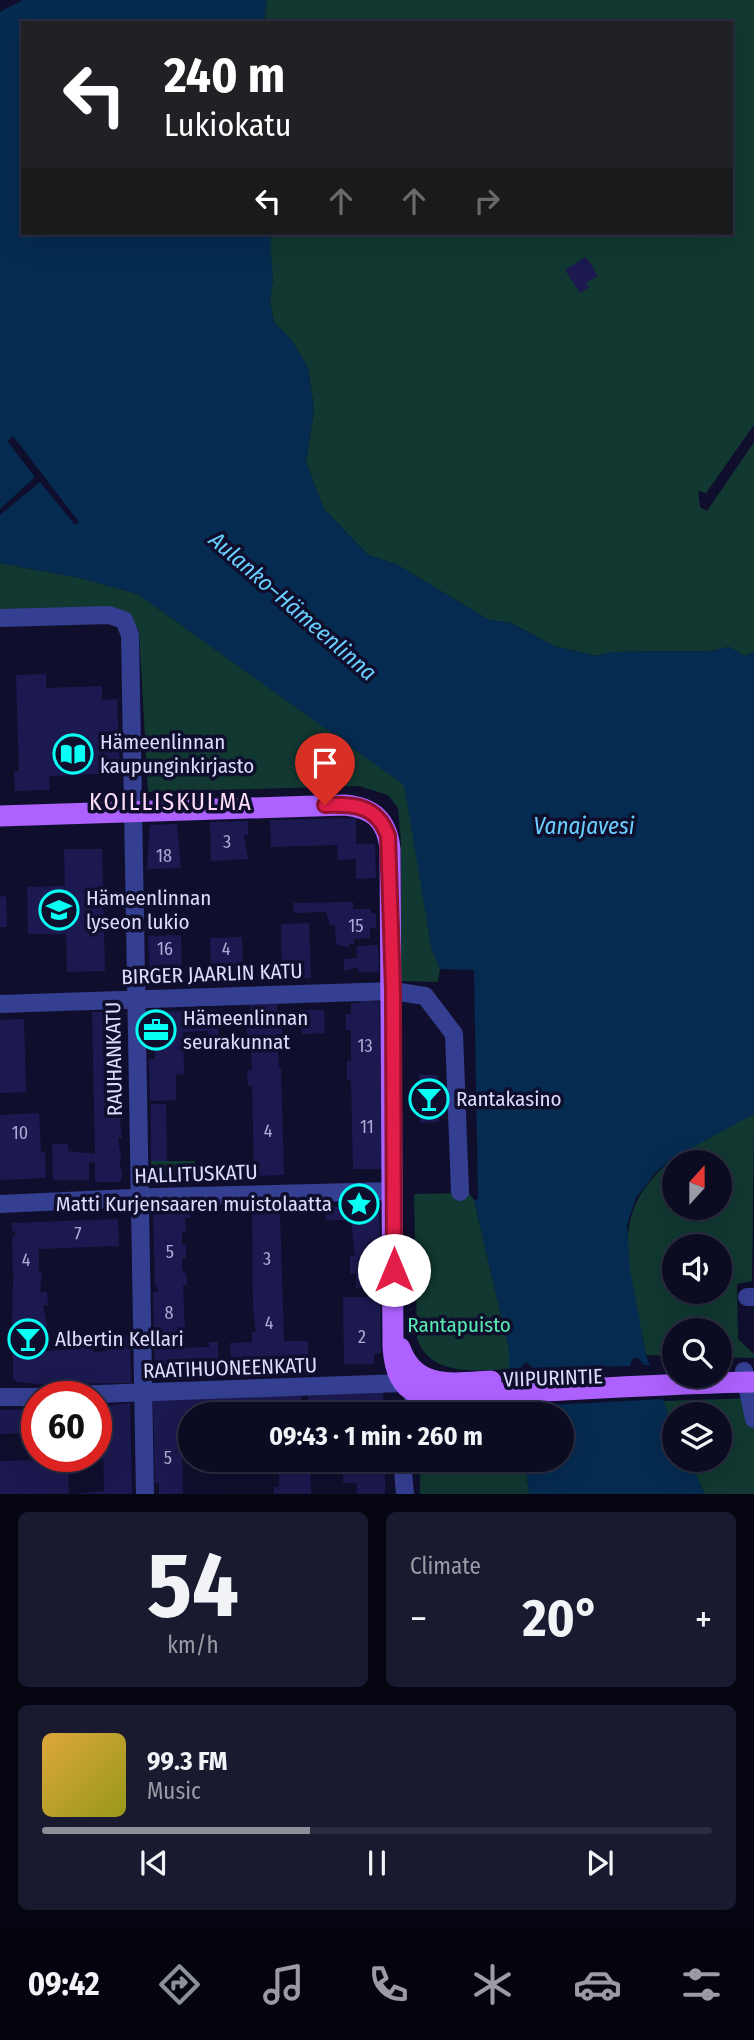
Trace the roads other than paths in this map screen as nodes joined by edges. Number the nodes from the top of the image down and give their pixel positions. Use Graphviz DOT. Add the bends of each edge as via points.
graph roads {
  1 [pos="0,618"];
  2 [pos="134,812"];
  3 [pos="0,816"];
  4 [pos="393,991"];
  5 [pos="136,999"];
  6 [pos="0,1004"];
  7 [pos="394,1191"];
  8 [pos="460,1192"];
  9 [pos="138,1198"];
  10 [pos="0,1204"];
  11 [pos="749,1376"];
  12 [pos="662,1381"];
  13 [pos="490,1387"];
  14 [pos="142,1394"];
  15 [pos="112,1395"];
  16 [pos="0,1397"];
  17 [pos="21,1397"];
  18 [pos="415,1397"];
  19 [pos="754,1419"];
  20 [pos="404,1472"];
  21 [pos="145,1494"];
  22 [pos="405,1494"];
  1 -- 2 [label="street, RAUHANKATU" via="109,615 127,624"];
  2 -- 3 [label="main road"];
  2 -- 4 [label="main road" via="345,805 361,807 378,817 390,849"];
  2 -- 5 [label="street, RAUHANKATU"];
  4 -- 5 [label="street, BIRGER JAARLIN KATU"];
  4 -- 7 [label="main road"];
  4 -- 8 [label="street, BIRGER JAARLIN KATU" via="425,996 454,1034"];
  5 -- 6 [label="street, BIRGER JAARLIN KATU"];
  5 -- 9 [label="street, RAUHANKATU"];
  7 -- 9 [label="street, HALLITUSKATU"];
  7 -- 18 [label="main road" via="394,1322"];
  9 -- 10 [label="street, HALLITUSKATU"];
  9 -- 14 [label="street, RAUHANKATU"];
  11 -- 19 [label="street"];
  12 -- 13 [label="main road, VIIPURINTIE"];
  13 -- 18 [label="main road, VIIPURINTIE"];
  13 -- 18 [label="main road, VIIPURINTIE" via="446,1400"];
  14 -- 15 [label="street, RAATIHUONEENKATU"];
  14 -- 18 [label="street, RAATIHUONEENKATU"];
  14 -- 21 [label="street, RAUHANKATU"];
  16 -- 17 [label="street"];
  20 -- 22 [label="street"];
}
